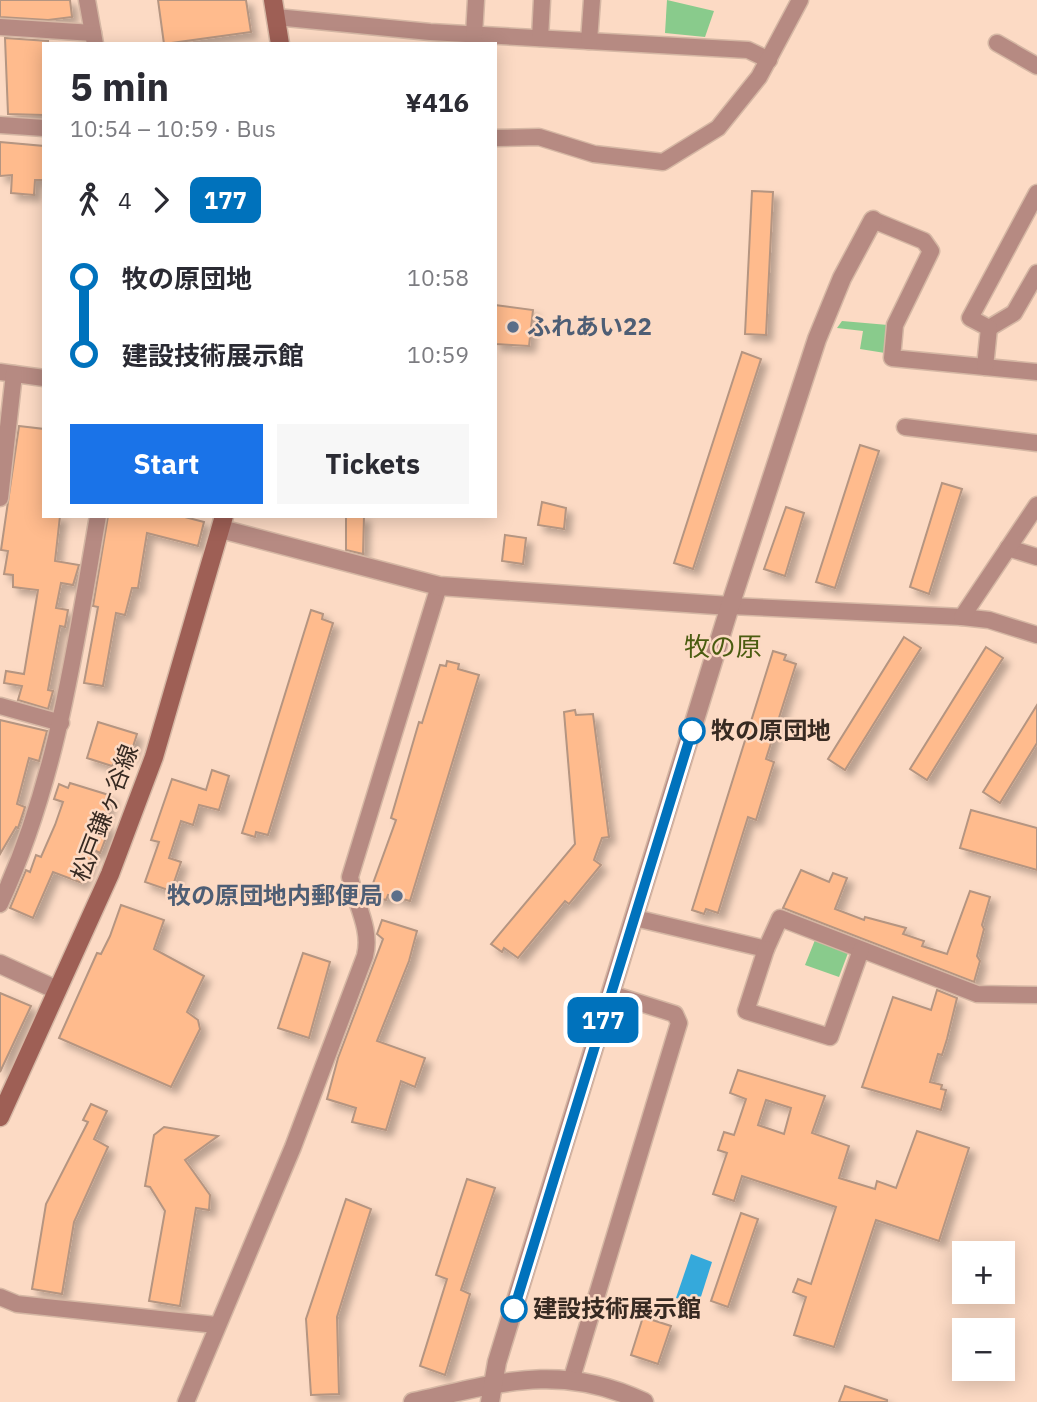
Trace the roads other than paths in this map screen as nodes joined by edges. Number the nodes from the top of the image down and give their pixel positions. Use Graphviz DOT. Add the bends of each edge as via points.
graph roads {
  1 [pos="88,0"];
  2 [pos="476,0"];
  3 [pos="542,0"];
  4 [pos="592,0"];
  5 [pos="800,0"];
  6 [pos="275,8"];
  7 [pos="0,27"];
  8 [pos="474,35"];
  9 [pos="94,38"];
  10 [pos="540,38"];
  11 [pos="589,41"];
  12 [pos="280,42"];
  13 [pos="997,43"];
  14 [pos="769,60"];
  15 [pos="1037,66"];
  16 [pos="0,125"];
  17 [pos="42,128"];
  18 [pos="497,138"];
  19 [pos="1037,193"];
  20 [pos="873,220"];
  21 [pos="1037,273"];
  22 [pos="989,328"];
  23 [pos="985,367"];
  24 [pos="1037,372"];
  25 [pos="7,373"];
  26 [pos="42,378"];
  27 [pos="905,426"];
  28 [pos="1037,443"];
  29 [pos="0,498"];
  30 [pos="1037,505"];
  31 [pos="98,518"];
  32 [pos="221,520"];
  33 [pos="1008,548"];
  34 [pos="1037,557"];
  35 [pos="439,586"];
  36 [pos="730,607"];
  37 [pos="962,617"];
  38 [pos="1037,635"];
  39 [pos="0,706"];
  40 [pos="61,723"];
  41 [pos="0,904"];
  42 [pos="635,918"];
  43 [pos="766,949"];
  44 [pos="861,950"];
  45 [pos="0,964"];
  46 [pos="57,990"];
  47 [pos="611,995"];
  48 [pos="1037,995"];
  49 [pos="0,1117"];
  50 [pos="0,1297"];
  51 [pos="216,1325"];
  52 [pos="571,1381"];
  53 [pos="490,1394"];
  54 [pos="186,1402"];
  55 [pos="414,1402"];
  56 [pos="644,1402"];
  1 -- 9 [label="street"];
  2 -- 8 [label="street"];
  3 -- 10 [label="street"];
  4 -- 11 [label="street"];
  5 -- 14 [label="street"];
  6 -- 8 [label="street"];
  6 -- 12 [label="main road"];
  7 -- 9 [label="street"];
  8 -- 10 [label="street"];
  10 -- 11 [label="street"];
  11 -- 14 [label="street" via="748,50"];
  13 -- 15 [label="street"];
  14 -- 18 [label="street" via="718,128 663,162 594,154 540,137"];
  16 -- 17 [label="street"];
  19 -- 22 [label="street" via="970,318"];
  20 -- 23 [label="street" via="924,242 931,251 895,325 892,358"];
  20 -- 36 [label="street" via="817,339"];
  21 -- 22 [label="street" via="1013,313"];
  22 -- 23 [label="street"];
  23 -- 24 [label="street"];
  25 -- 26 [label="street"];
  25 -- 29 [label="street"];
  27 -- 28 [label="street"];
  30 -- 33 [label="street"];
  31 -- 40 [label="street"];
  32 -- 35 [label="street"];
  32 -- 46 [label="main road, 松戸鎌ヶ谷線" via="154,757 110,874"];
  33 -- 34 [label="street"];
  33 -- 37 [label="street"];
  35 -- 36 [label="street"];
  35 -- 51 [label="street" via="351,877 366,932 365,956 293,1147"];
  36 -- 37 [label="street"];
  36 -- 42 [label="street"];
  37 -- 38 [label="street"];
  39 -- 40 [label="street"];
  40 -- 41 [label="street" via="20,861"];
  42 -- 43 [label="street"];
  42 -- 47 [label="street"];
  43 -- 44 [label="street" via="780,918"];
  43 -- 44 [label="street" via="746,1011 830,1037"];
  44 -- 48 [label="street" via="977,994"];
  45 -- 46 [label="street"];
  46 -- 49 [label="main road, 松戸鎌ヶ谷線"];
  47 -- 52 [label="street" via="675,1014 679,1023"];
  47 -- 53 [label="street"];
  50 -- 51 [label="street" via="16,1304"];
  51 -- 54 [label="street"];
  52 -- 53 [label="street" via="517,1379"];
  52 -- 56 [label="street"];
  53 -- 55 [label="street"];
}
